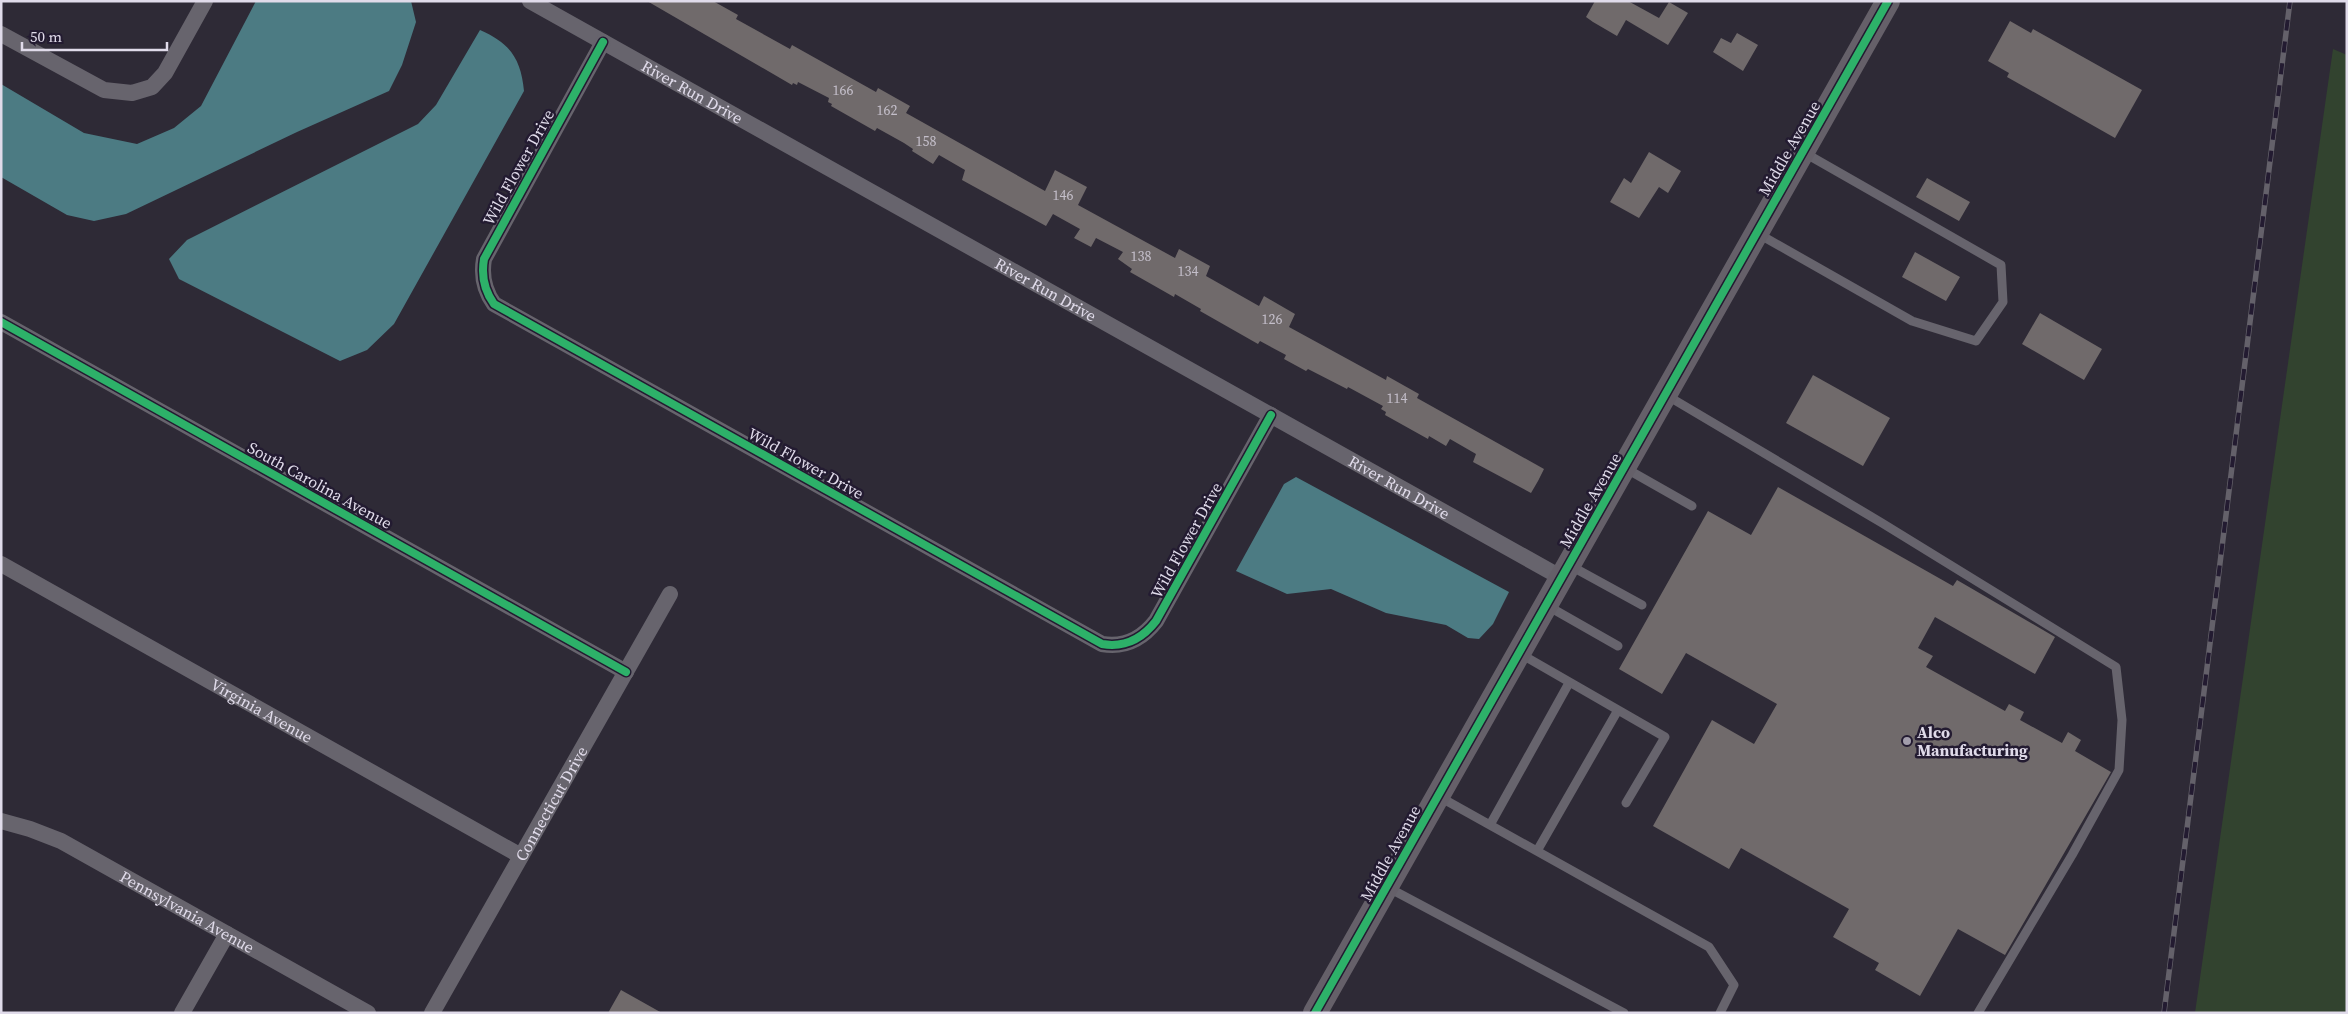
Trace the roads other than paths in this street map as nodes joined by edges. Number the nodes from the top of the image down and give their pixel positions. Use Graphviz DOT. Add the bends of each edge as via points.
graph roads {
  1 [pos="205,1"];
  2 [pos="530,1"];
  3 [pos="1888,1"];
  4 [pos="1,34"];
  5 [pos="603,42"];
  6 [pos="1803,152"];
  7 [pos="1757,233"];
  8 [pos="1,322"];
  9 [pos="1666,395"];
  10 [pos="1271,415"];
  11 [pos="1624,468"];
  12 [pos="1692,506"];
  13 [pos="1,564"];
  14 [pos="1566,571"];
  15 [pos="670,594"];
  16 [pos="1546,605"];
  17 [pos="1642,605"];
  18 [pos="1618,646"];
  19 [pos="1519,653"];
  20 [pos="626,672"];
  21 [pos="1570,683"];
  22 [pos="1618,710"];
  23 [pos="1438,796"];
  24 [pos="1626,803"];
  25 [pos="1,821"];
  26 [pos="1490,825"];
  27 [pos="1537,851"];
  28 [pos="521,856"];
  29 [pos="1387,887"];
  30 [pos="227,934"];
  31 [pos="182,1013"];
  32 [pos="368,1013"];
  33 [pos="432,1013"];
  34 [pos="1315,1013"];
  35 [pos="1624,1013"];
  36 [pos="1720,1013"];
  37 [pos="1978,1013"];
  1 -- 4 [label="street" via="165,73 152,87 132,93 104,90"];
  2 -- 5 [label="street, River Run Drive"];
  3 -- 6 [label="street, Middle Avenue"];
  5 -- 10 [label="street, River Run Drive"];
  5 -- 10 [label="street, Wild Flower Drive" via="484,259 485,288 494,304 1058,620 1111,646 1129,643 1148,632"];
  6 -- 7 [label="street, Middle Avenue"];
  6 -- 7 [label="lane" via="2001,265 2003,302 1976,341 1912,321"];
  7 -- 9 [label="street, Middle Avenue"];
  8 -- 20 [label="street, South Carolina Avenue"];
  9 -- 11 [label="street, Middle Avenue"];
  9 -- 37 [label="lane" via="2116,667 2122,720 2119,770 2068,864"];
  10 -- 14 [label="street, River Run Drive"];
  11 -- 12 [label="lane"];
  11 -- 14 [label="street, Middle Avenue"];
  13 -- 28 [label="street, Virginia Avenue"];
  14 -- 16 [label="street, Middle Avenue"];
  14 -- 17 [label="lane"];
  15 -- 20 [label="street, Connecticut Drive"];
  16 -- 18 [label="lane"];
  16 -- 19 [label="street, Middle Avenue"];
  19 -- 21 [label="lane"];
  19 -- 23 [label="street, Middle Avenue"];
  20 -- 28 [label="street, Connecticut Drive"];
  21 -- 22 [label="lane"];
  21 -- 26 [label="lane"];
  22 -- 24 [label="lane" via="1665,737"];
  22 -- 27 [label="lane"];
  23 -- 26 [label="lane"];
  23 -- 29 [label="street, Middle Avenue"];
  25 -- 30 [label="street, Pennsylvania Avenue" via="61,841"];
  26 -- 27 [label="lane"];
  27 -- 36 [label="lane" via="1709,947 1734,985"];
  28 -- 33 [label="street, Connecticut Drive"];
  29 -- 34 [label="street, Middle Avenue"];
  29 -- 35 [label="lane"];
  30 -- 31 [label="street"];
  30 -- 32 [label="street, Pennsylvania Avenue"];
}
